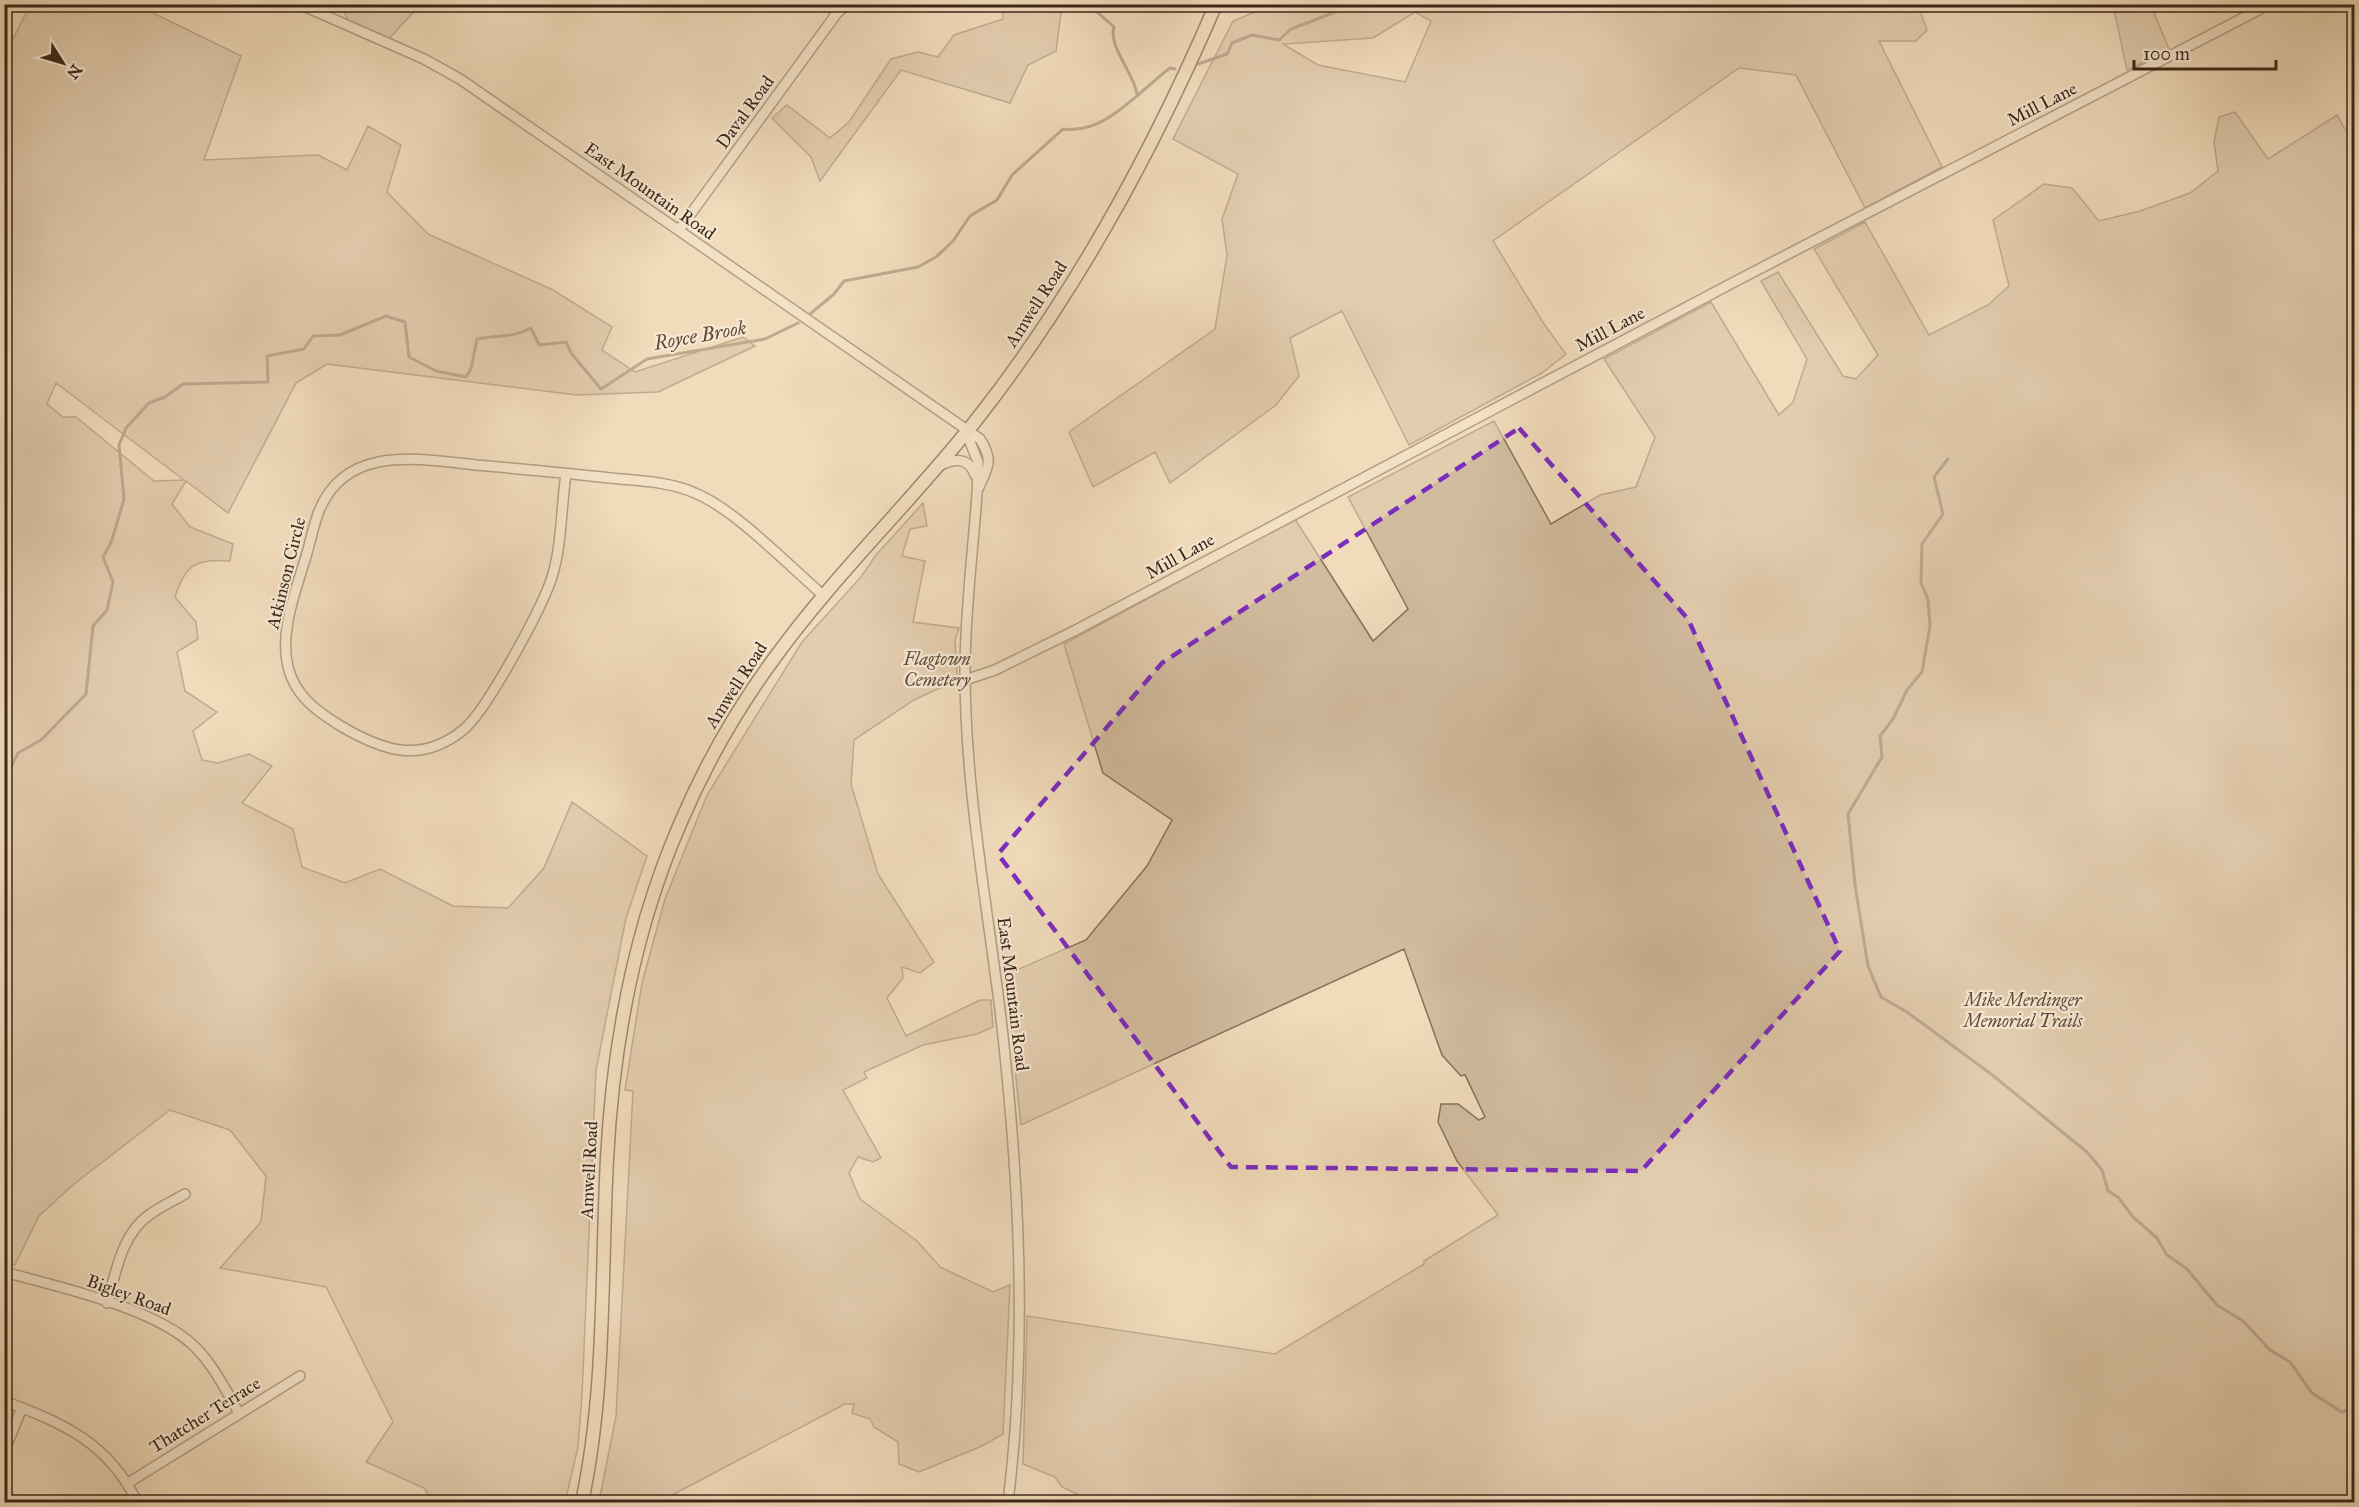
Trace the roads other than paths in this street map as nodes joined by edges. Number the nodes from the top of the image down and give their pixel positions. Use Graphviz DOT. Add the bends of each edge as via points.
graph roads {
  1 [pos="299,4"];
  2 [pos="827,4"];
  3 [pos="848,4"];
  4 [pos="1216,4"];
  5 [pos="2270,4"];
  6 [pos="837,12"];
  7 [pos="679,230"];
  8 [pos="966,432"];
  9 [pos="933,469"];
  10 [pos="566,474"];
  11 [pos="976,478"];
  12 [pos="978,490"];
  13 [pos="824,596"];
  14 [pos="965,680"];
  15 [pos="185,1194"];
  16 [pos="4,1272"];
  17 [pos="106,1303"];
  18 [pos="300,1376"];
  19 [pos="4,1401"];
  20 [pos="22,1408"];
  21 [pos="239,1413"];
  22 [pos="4,1452"];
  23 [pos="128,1483"];
  24 [pos="137,1503"];
  25 [pos="582,1503"];
  26 [pos="1008,1503"];
  1 -- 7 [label="street, East Mountain Road" via="460,79"];
  2 -- 6 [label="street"];
  3 -- 6 [label="street, Daval Road"];
  4 -- 8 [label="main road, Amwell Road" via="1165,115 1087,260 1031,346"];
  5 -- 14 [label="street, Mill Lane" via="1727,285 1074,631 995,670"];
  6 -- 7 [label="street, Daval Road"];
  7 -- 8 [label="street, East Mountain Road"];
  8 -- 9 [label="main road, Amwell Road"];
  8 -- 11 [label="street, East Mountain Road" via="978,462"];
  8 -- 12 [label="street, East Mountain Road" via="980,439 988,453 989,467"];
  9 -- 11 [label="street" via="950,461 964,461"];
  9 -- 13 [label="main road, Amwell Road"];
  10 -- 10 [label="street, Atkinson Circle" via="553,575 501,676 466,729 426,749 394,750 367,741 318,712 303,697 288,666 286,633 320,510 346,476 378,461 410,458"];
  10 -- 13 [label="street, Atkinson Circle" via="661,483 695,492 733,517"];
  11 -- 12 [label="street, East Mountain Road"];
  12 -- 14 [label="street, East Mountain Road" via="970,556"];
  13 -- 25 [label="main road, Amwell Road" via="774,658 723,737 679,824 644,922 622,1011 612,1084 595,1419"];
  14 -- 26 [label="street, East Mountain Road" via="976,827 1008,1080 1015,1200 1017,1353"];
  15 -- 17 [label="street" via="135,1227"];
  16 -- 17 [label="street, Bigley Road"];
  17 -- 21 [label="street, Bigley Road" via="161,1322 185,1337 206,1359"];
  18 -- 21 [label="street, Thatcher Terrace"];
  19 -- 20 [label="street"];
  20 -- 22 [label="street"];
  20 -- 23 [label="street" via="83,1437"];
  21 -- 23 [label="street, Thatcher Terrace"];
  23 -- 24 [label="street"];
}
